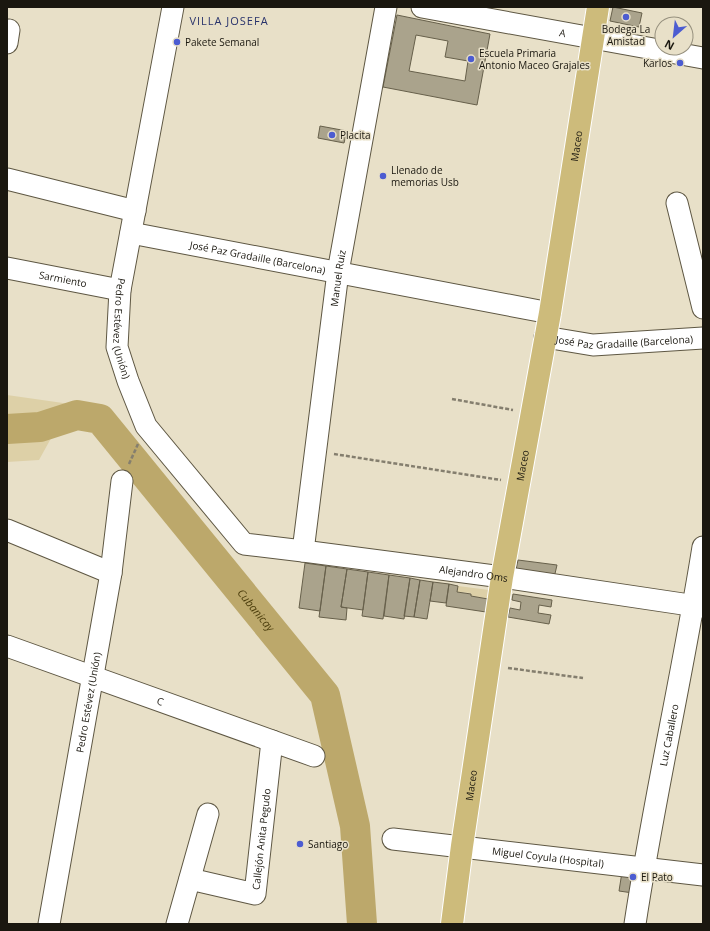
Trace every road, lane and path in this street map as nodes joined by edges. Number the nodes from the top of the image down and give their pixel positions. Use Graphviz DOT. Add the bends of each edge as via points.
graph roads {
  1 [pos="173,7"];
  2 [pos="386,7"];
  3 [pos="422,7"];
  4 [pos="598,7"];
  5 [pos="593,38"];
  6 [pos="703,58"];
  7 [pos="7,179"];
  8 [pos="677,203"];
  9 [pos="135,212"];
  10 [pos="130,233"];
  11 [pos="7,268"];
  12 [pos="338,272"];
  13 [pos="120,290"];
  14 [pos="703,308"];
  15 [pos="550,313"];
  16 [pos="545,337"];
  17 [pos="703,338"];
  18 [pos="452,400"];
  19 [pos="532,413"];
  20 [pos="146,426"];
  21 [pos="315,452"];
  22 [pos="122,480"];
  23 [pos="519,482"];
  24 [pos="7,530"];
  25 [pos="244,544"];
  26 [pos="703,547"];
  27 [pos="303,551"];
  28 [pos="111,572"];
  29 [pos="502,577"];
  30 [pos="698,606"];
  31 [pos="7,646"];
  32 [pos="489,665"];
  33 [pos="92,676"];
  34 [pos="583,678"];
  35 [pos="272,741"];
  36 [pos="314,756"];
  37 [pos="208,814"];
  38 [pos="394,838"];
  39 [pos="462,846"];
  40 [pos="644,868"];
  41 [pos="703,875"];
  42 [pos="190,878"];
  43 [pos="49,924"];
  44 [pos="177,924"];
  45 [pos="452,924"];
  46 [pos="635,924"];
  1 -- 9 [label="street, Pedro Estévez (Unión)"];
  2 -- 12 [label="street, Manuel Ruiz"];
  3 -- 5 [label="street, A"];
  4 -- 5 [label="main road, Maceo"];
  5 -- 6 [label="street, A"];
  5 -- 15 [label="main road, Maceo"];
  7 -- 9 [label="street"];
  8 -- 14 [label="street"];
  9 -- 10 [label="street, Pedro Estévez (Unión)"];
  10 -- 12 [label="street, José Paz Gradaille (Barcelona)"];
  10 -- 13 [label="street, Pedro Estévez (Unión)"];
  11 -- 13 [label="street, Sarmiento"];
  12 -- 15 [label="street, José Paz Gradaille (Barcelona)"];
  12 -- 21 [label="street, Manuel Ruiz"];
  13 -- 20 [label="street, Pedro Estévez (Unión)" via="117,347"];
  15 -- 16 [label="main road, Maceo"];
  16 -- 17 [label="street, José Paz Gradaille (Barcelona)" via="593,345"];
  16 -- 19 [label="main road, Maceo"];
  18 -- 19 [label="path"];
  19 -- 23 [label="main road, Maceo"];
  20 -- 22 [label="path"];
  20 -- 25 [label="street, Pedro Estévez (Unión)"];
  21 -- 23 [label="path"];
  21 -- 27 [label="street, Manuel Ruiz"];
  22 -- 28 [label="street, Pedro Estévez (Unión)"];
  23 -- 29 [label="main road, Maceo"];
  24 -- 28 [label="street"];
  25 -- 27 [label="street, Alejandro Oms"];
  26 -- 30 [label="street, Luz Caballero"];
  27 -- 29 [label="street, Alejandro Oms"];
  28 -- 33 [label="street, Pedro Estévez (Unión)"];
  29 -- 30 [label="street, Alejandro Oms"];
  29 -- 32 [label="main road, Maceo"];
  30 -- 40 [label="street, Luz Caballero"];
  31 -- 33 [label="street, C"];
  32 -- 34 [label="path"];
  32 -- 39 [label="main road, Maceo"];
  33 -- 35 [label="street, C"];
  33 -- 43 [label="street, Pedro Estévez (Unión)"];
  35 -- 36 [label="street, C"];
  35 -- 42 [label="street, Callejón Anita Pegudo" via="255,894"];
  37 -- 42 [label="street"];
  38 -- 39 [label="street, Miguel Coyula (Hospital)"];
  39 -- 40 [label="street, Miguel Coyula (Hospital)"];
  39 -- 45 [label="main road, Maceo"];
  40 -- 41 [label="street, Miguel Coyula (Hospital)"];
  40 -- 46 [label="street, Luz Caballero"];
  42 -- 44 [label="street"];
}
